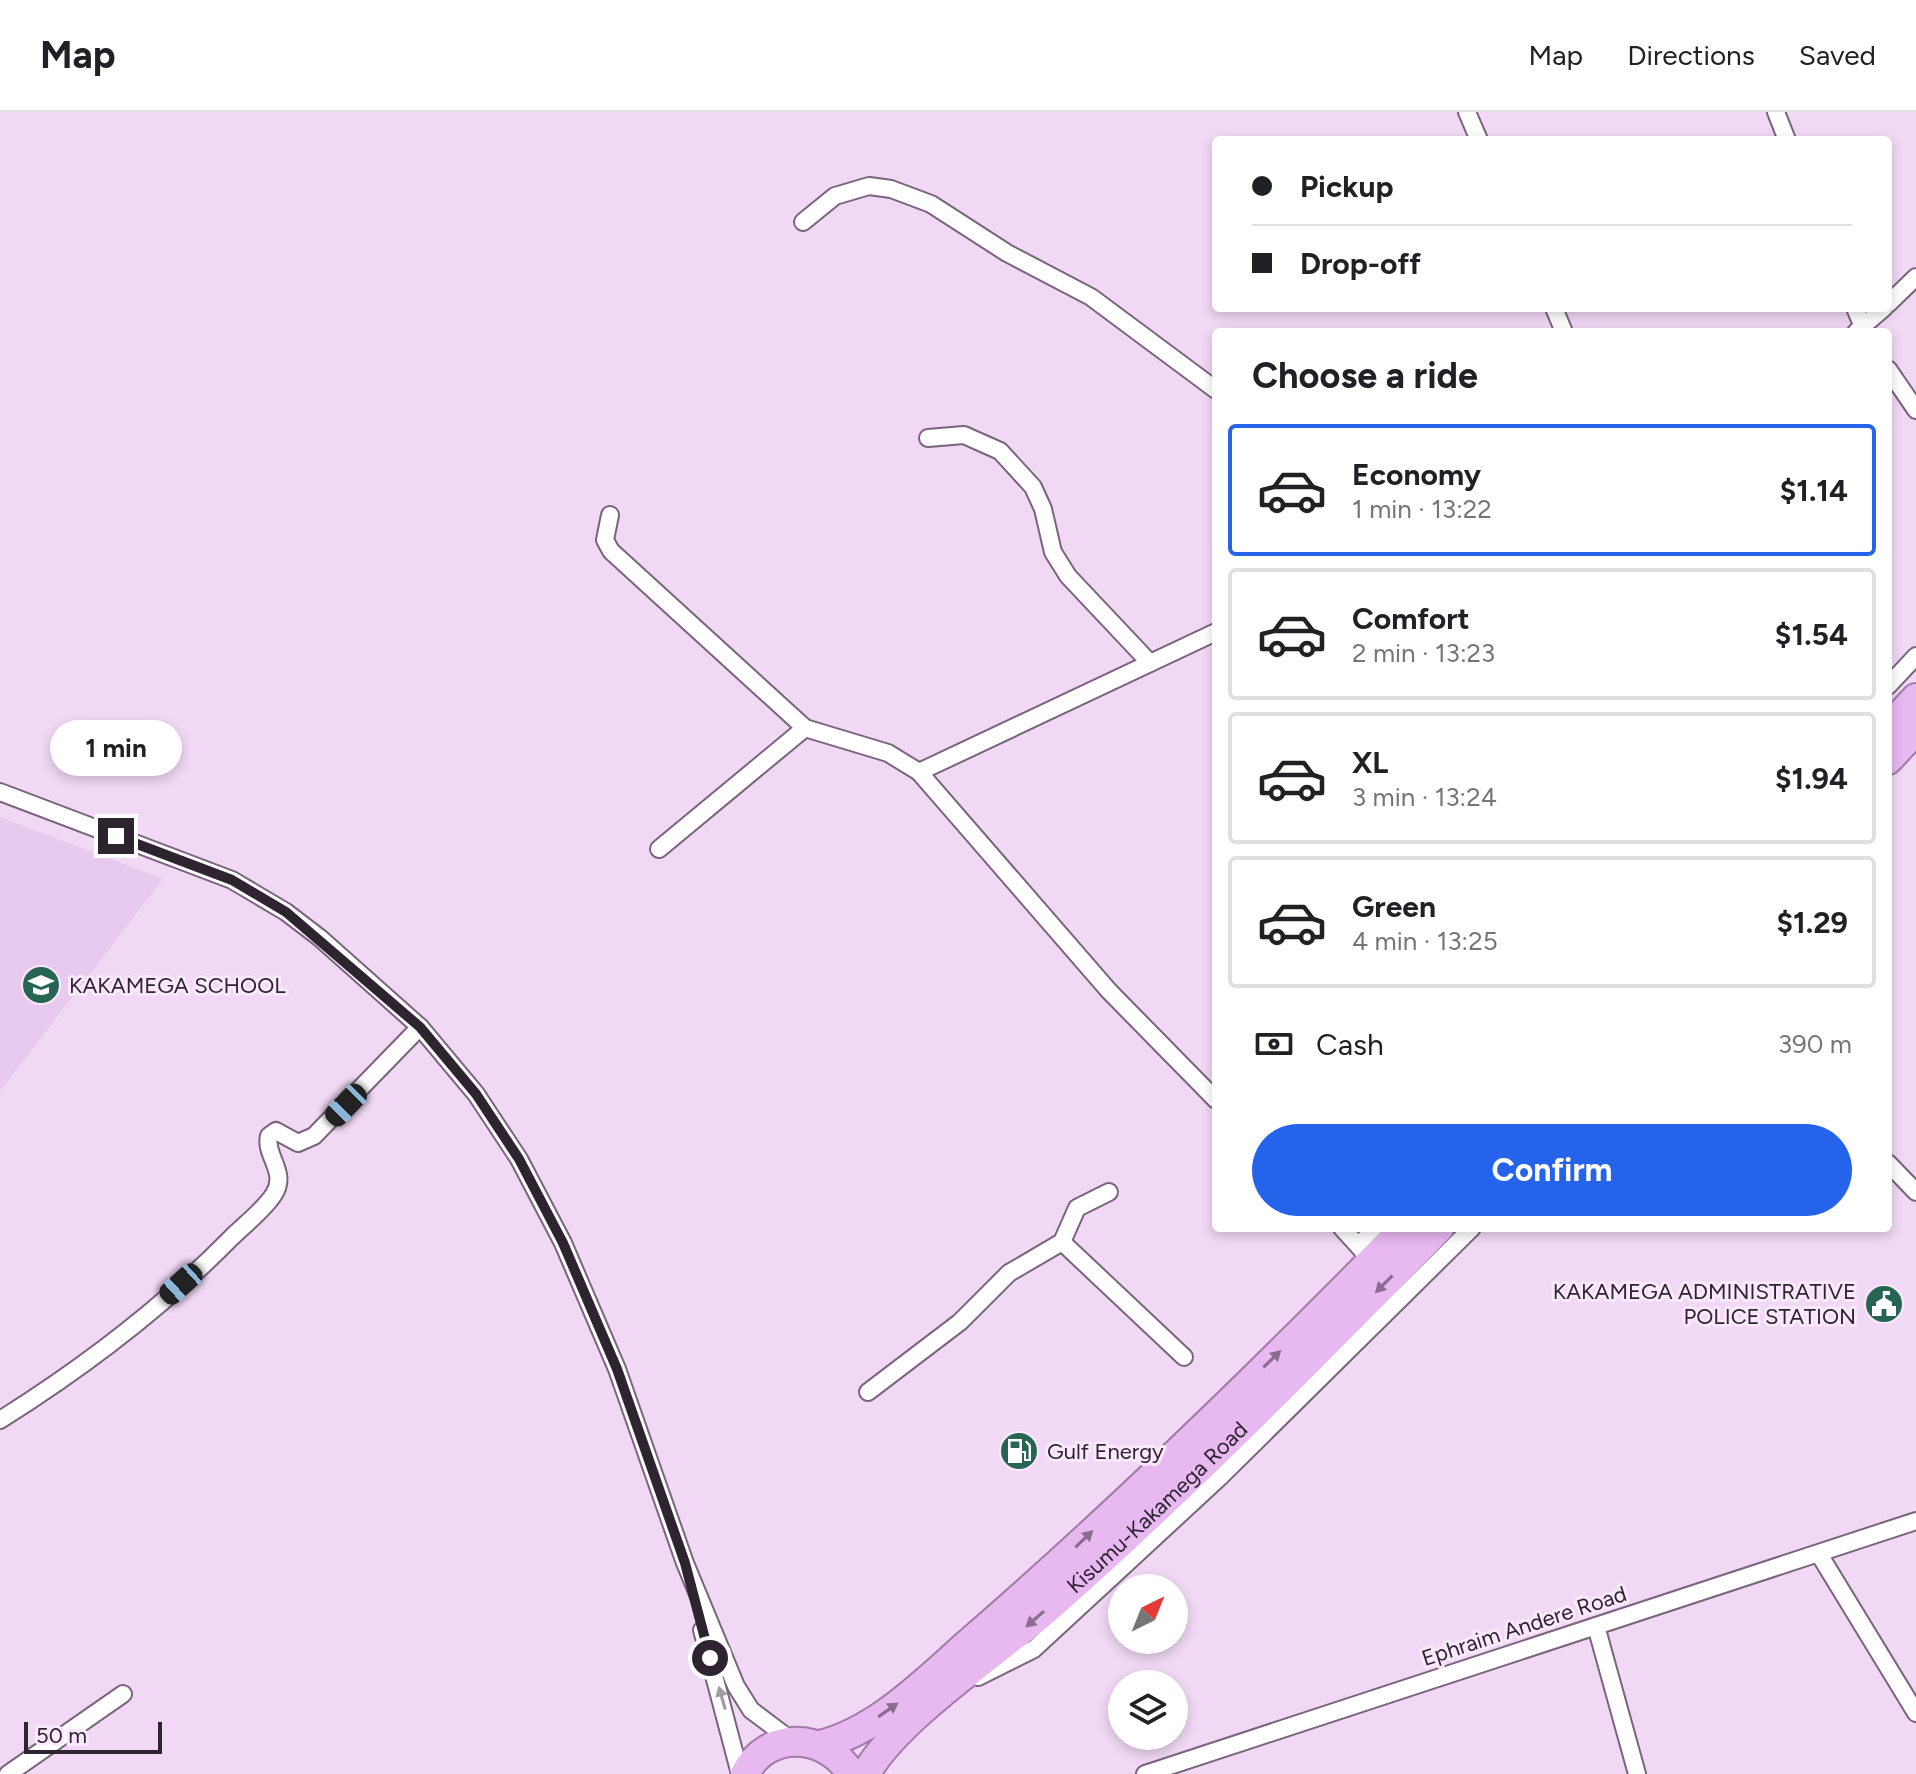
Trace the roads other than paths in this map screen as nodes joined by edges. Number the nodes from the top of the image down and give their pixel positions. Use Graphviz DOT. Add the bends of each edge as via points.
graph roads {
  1 [pos="1467,112"];
  2 [pos="1776,112"];
  3 [pos="1477,136"];
  4 [pos="1785,136"];
  5 [pos="803,222"];
  6 [pos="1916,277"];
  7 [pos="1892,300"];
  8 [pos="1880,312"];
  9 [pos="1864,328"];
  10 [pos="1892,375"];
  11 [pos="1212,387"];
  12 [pos="1916,410"];
  13 [pos="928,438"];
  14 [pos="610,515"];
  15 [pos="1212,634"];
  16 [pos="1916,656"];
  17 [pos="1150,663"];
  18 [pos="1892,682"];
  19 [pos="1916,698"];
  20 [pos="1892,724"];
  21 [pos="805,728"];
  22 [pos="1916,730"];
  23 [pos="1892,756"];
  24 [pos="919,772"];
  25 [pos="0,792"];
  26 [pos="659,849"];
  27 [pos="420,1027"];
  28 [pos="1212,1096"];
  29 [pos="1892,1167"];
  30 [pos="1109,1192"];
  31 [pos="1916,1192"];
  32 [pos="1346,1232"];
  33 [pos="1373,1232"];
  34 [pos="1398,1232"];
  35 [pos="1435,1232"];
  36 [pos="1468,1232"];
  37 [pos="1062,1242"];
  38 [pos="1365,1253"];
  39 [pos="1184,1357"];
  40 [pos="868,1392"];
  41 [pos="0,1420"];
  42 [pos="1916,1521"];
  43 [pos="1819,1554"];
  44 [pos="685,1563"];
  45 [pos="1596,1626"];
  46 [pos="944,1693"];
  47 [pos="123,1694"];
  48 [pos="1916,1713"];
  49 [pos="806,1743"];
  50 [pos="1191,1767"];
  51 [pos="8,1774"];
  52 [pos="743,1774"];
  53 [pos="851,1774"];
  54 [pos="866,1774"];
  55 [pos="1145,1774"];
  56 [pos="1637,1774"];
  1 -- 3 [label="street"];
  2 -- 4 [label="street"];
  5 -- 11 [label="street" via="835,196 869,186 931,204 1007,253 1091,297"];
  6 -- 7 [label="street"];
  8 -- 9 [label="street"];
  10 -- 12 [label="street"];
  13 -- 17 [label="street" via="964,435 1000,451 1033,487 1053,552 1068,576"];
  14 -- 21 [label="street" via="605,540 611,551"];
  15 -- 17 [label="street"];
  16 -- 18 [label="street"];
  17 -- 24 [label="street"];
  19 -- 20 [label="highway"];
  21 -- 24 [label="street" via="888,753"];
  21 -- 26 [label="street"];
  22 -- 23 [label="highway"];
  24 -- 28 [label="street" via="1109,991"];
  25 -- 27 [label="street" via="232,880 320,938"];
  27 -- 41 [label="street" via="314,1136 298,1143 276,1131 269,1136 279,1172 274,1194 219,1250 143,1318"];
  27 -- 44 [label="street" via="476,1094 519,1159 563,1243 617,1369"];
  29 -- 31 [label="street"];
  30 -- 37 [label="street" via="1077,1208"];
  32 -- 38 [label="street"];
  33 -- 38 [label="street"];
  34 -- 38 [label="highway, Kisumu-Kakamega Road"];
  35 -- 46 [label="highway, Kisumu-Kakamega Road, one-way" via="1202,1465 1049,1607"];
  36 -- 46 [label="street" via="1219,1478 1034,1649"];
  37 -- 39 [label="street"];
  37 -- 40 [label="street" via="1009,1273 960,1322"];
  49 -- 38 [label="highway, Kisumu-Kakamega Road, one-way" via="840,1740 865,1726 1002,1614 1107,1517"];
  42 -- 43 [label="street, Ephraim Andere Road"];
  43 -- 45 [label="street, Ephraim Andere Road"];
  43 -- 48 [label="street"];
  44 -- 49 [label="street" via="751,1710"];
  52 -- 44 [label="street, one-way"];
  45 -- 50 [label="street, Ephraim Andere Road"];
  45 -- 56 [label="street"];
  46 -- 54 [label="highway, Kisumu-Kakamega Road" via="887,1746"];
  47 -- 51 [label="street"];
  49 -- 52 [label="highway, Kisumu-Kakamega Road" via="766,1750"];
  49 -- 53 [label="highway" via="842,1761"];
  50 -- 55 [label="street, Ephraim Andere Road"];
}
